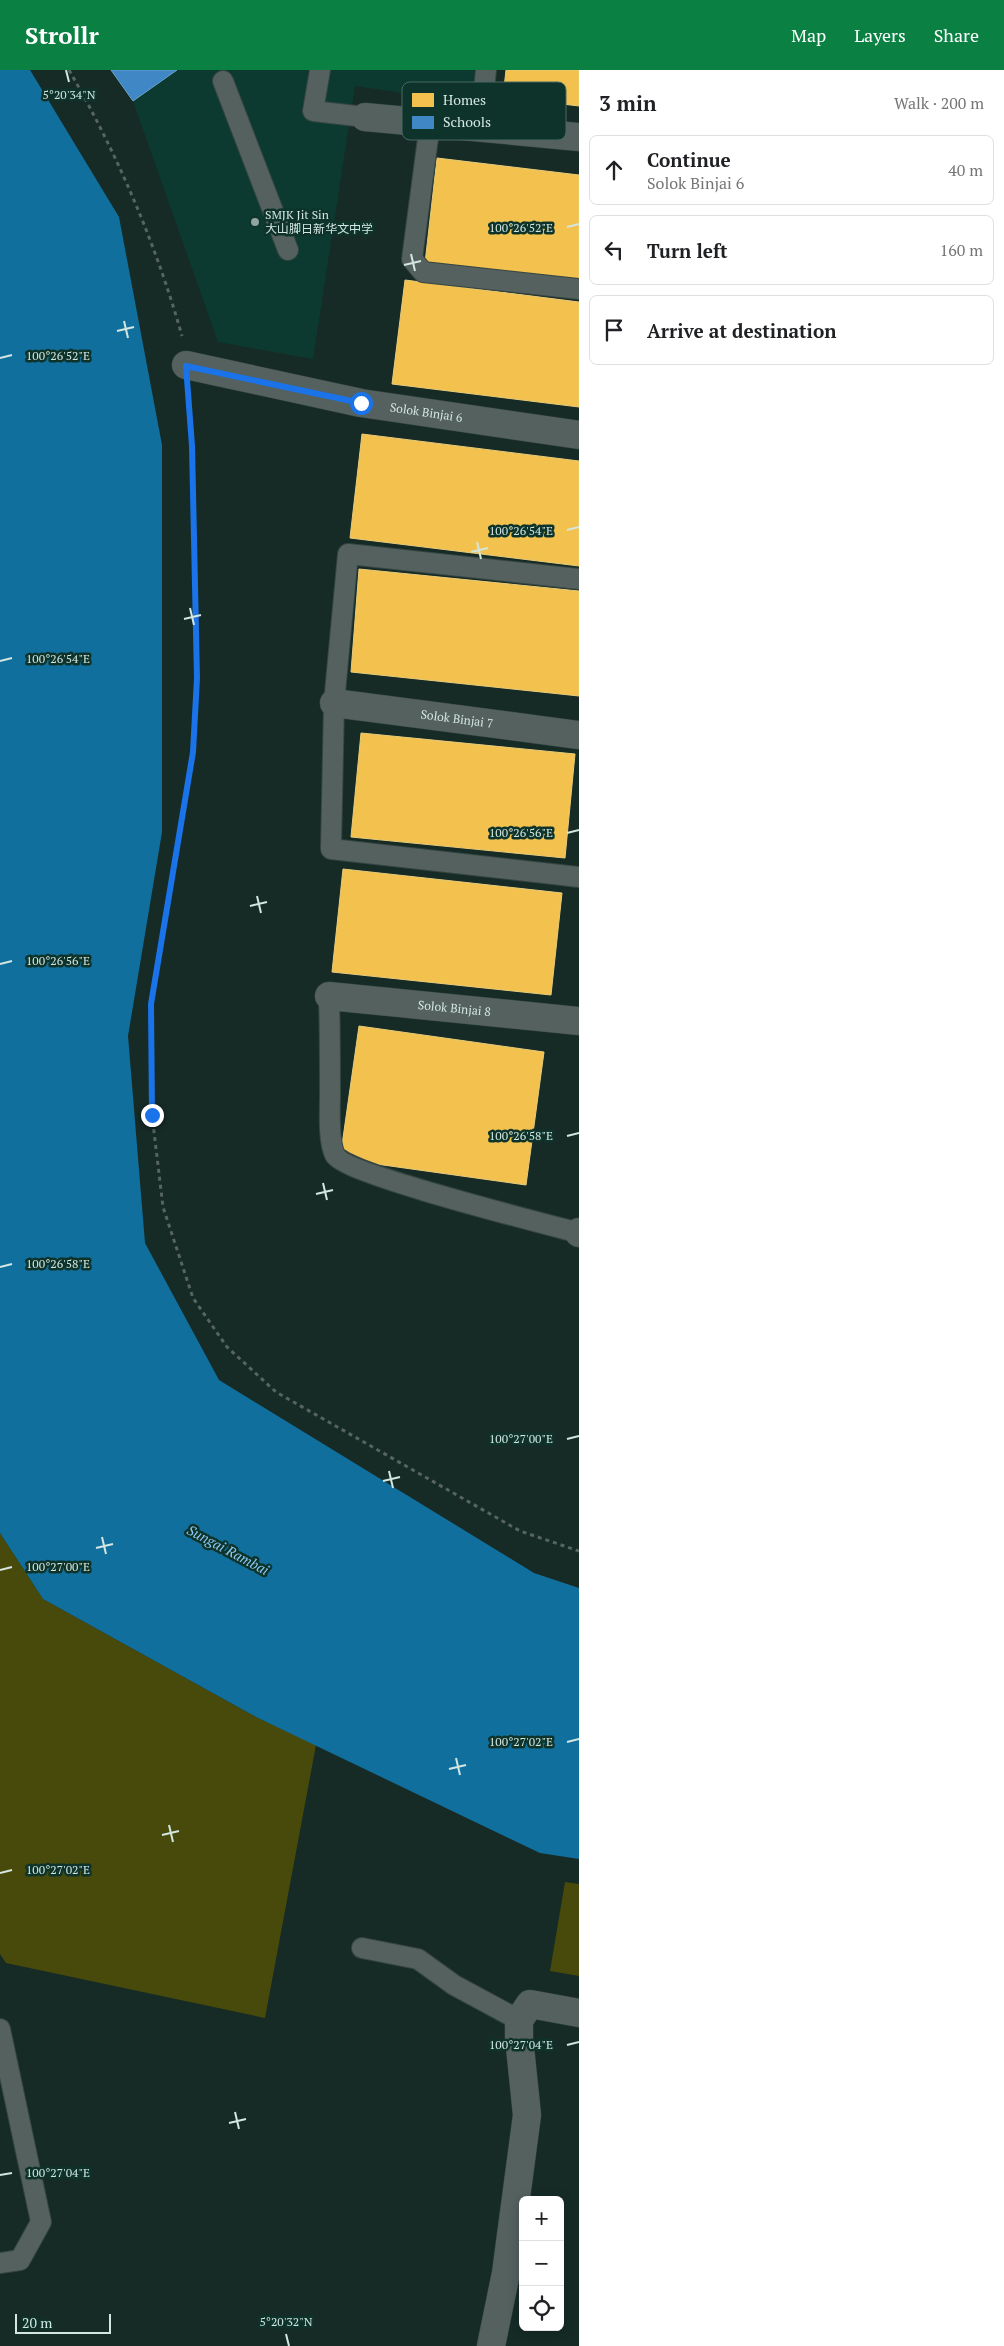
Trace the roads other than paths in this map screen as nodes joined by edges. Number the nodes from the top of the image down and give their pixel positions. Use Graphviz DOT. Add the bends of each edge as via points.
graph roads {
  1 [pos="320,70"];
  2 [pos="223,81"];
  3 [pos="365,117"];
  4 [pos="402,120"];
  5 [pos="566,136"];
  6 [pos="579,137"];
  7 [pos="428,140"];
  8 [pos="288,250"];
  9 [pos="579,289"];
  10 [pos="186,366"];
  11 [pos="579,435"];
  12 [pos="579,579"];
  13 [pos="334,703"];
  14 [pos="579,735"];
  15 [pos="579,877"];
  16 [pos="330,996"];
  17 [pos="579,1021"];
  18 [pos="579,1233"];
  19 [pos="362,1948"];
  20 [pos="579,2013"];
  21 [pos="519,2020"];
  22 [pos="0,2028"];
  23 [pos="0,2263"];
  24 [pos="491,2346"];
  1 -- 3 [label="lane" via="313,111"];
  2 -- 8 [label="lane"];
  3 -- 4 [label="street"];
  5 -- 6 [label="street"];
  7 -- 9 [label="lane" via="412,259 423,272"];
  10 -- 11 [label="street, Solok Binjai 6" via="361,403"];
  12 -- 13 [label="lane" via="348,554"];
  13 -- 14 [label="street, Solok Binjai 7"];
  13 -- 15 [label="lane" via="331,849"];
  16 -- 17 [label="street, Solok Binjai 8"];
  16 -- 18 [label="lane" via="330,1124 338,1160 424,1191"];
  19 -- 21 [label="lane" via="418,1960 454,1985"];
  20 -- 21 [label="street" via="530,2004"];
  21 -- 24 [label="street" via="527,2115 506,2273"];
  22 -- 23 [label="lane" via="41,2222 20,2260"];
}
